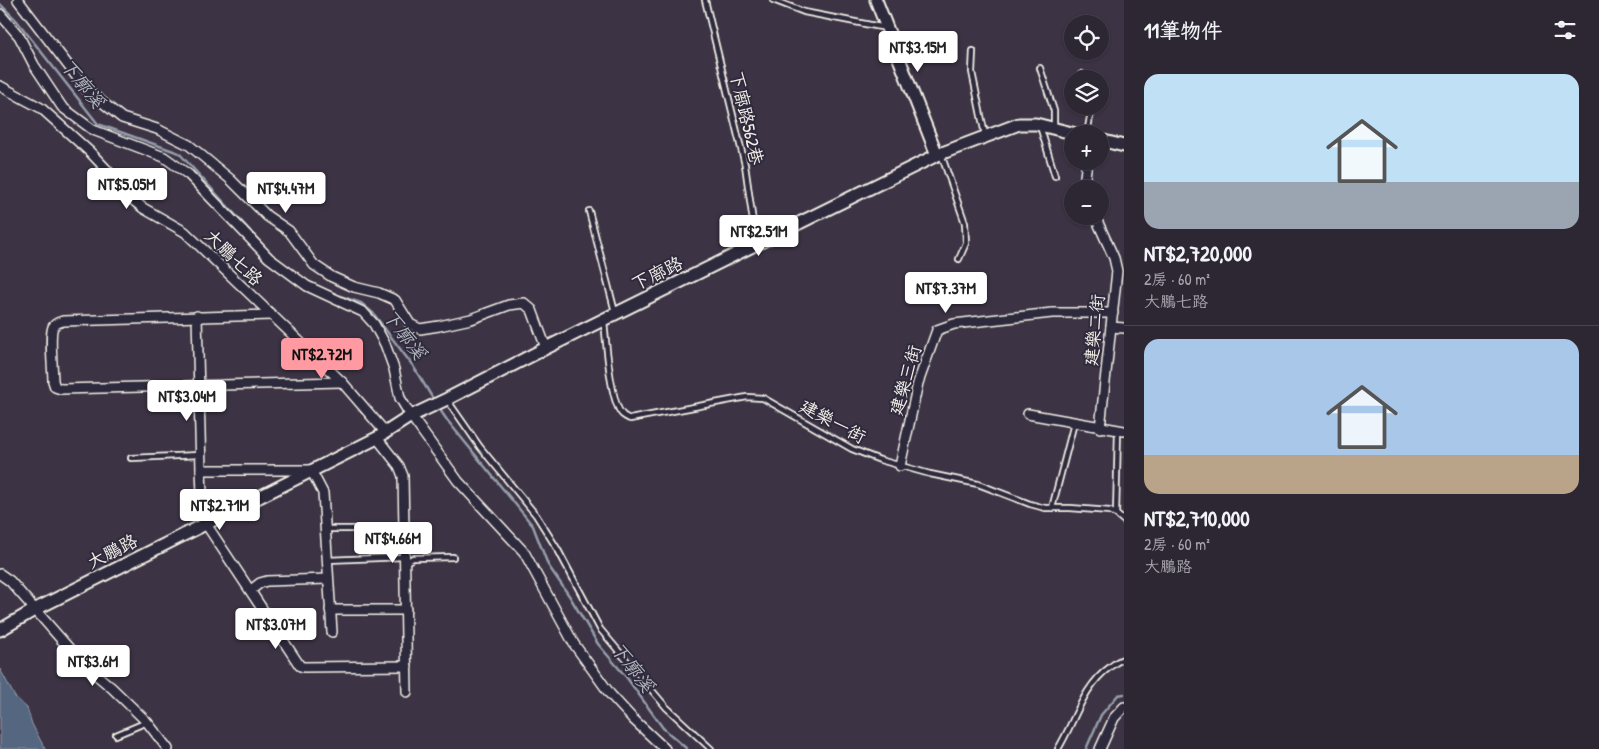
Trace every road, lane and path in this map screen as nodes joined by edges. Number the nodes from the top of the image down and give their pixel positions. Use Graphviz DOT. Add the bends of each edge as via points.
graph roads {
  1 [pos="18,0"];
  2 [pos="705,0"];
  3 [pos="774,0"];
  4 [pos="876,0"];
  5 [pos="0,14"];
  6 [pos="886,28"];
  7 [pos="973,51"];
  8 [pos="1040,68"];
  9 [pos="0,86"];
  10 [pos="1040,125"];
  11 [pos="1054,128"];
  12 [pos="1064,131"];
  13 [pos="986,136"];
  14 [pos="1109,142"];
  15 [pos="1124,146"];
  16 [pos="939,154"];
  17 [pos="1055,176"];
  18 [pos="588,212"];
  19 [pos="1098,225"];
  20 [pos="756,244"];
  21 [pos="959,259"];
  22 [pos="1113,313"];
  23 [pos="615,314"];
  24 [pos="271,315"];
  25 [pos="197,316"];
  26 [pos="604,319"];
  27 [pos="1111,327"];
  28 [pos="1124,328"];
  29 [pos="546,348"];
  30 [pos="342,382"];
  31 [pos="198,385"];
  32 [pos="447,399"];
  33 [pos="428,409"];
  34 [pos="1028,414"];
  35 [pos="411,416"];
  36 [pos="1074,423"];
  37 [pos="1100,428"];
  38 [pos="1121,431"];
  39 [pos="382,435"];
  40 [pos="200,455"];
  41 [pos="131,458"];
  42 [pos="900,466"];
  43 [pos="201,470"];
  44 [pos="311,470"];
  45 [pos="1052,508"];
  46 [pos="1116,514"];
  47 [pos="1124,521"];
  48 [pos="206,524"];
  49 [pos="325,529"];
  50 [pos="405,529"];
  51 [pos="453,557"];
  52 [pos="327,560"];
  53 [pos="405,560"];
  54 [pos="0,574"];
  55 [pos="328,579"];
  56 [pos="250,590"];
  57 [pos="36,609"];
  58 [pos="330,610"];
  59 [pos="406,610"];
  60 [pos="0,630"];
  61 [pos="332,632"];
  62 [pos="1124,659"];
  63 [pos="406,666"];
  64 [pos="407,692"];
  65 [pos="1124,708"];
  66 [pos="146,722"];
  67 [pos="116,735"];
  68 [pos="168,749"];
  69 [pos="665,749"];
  70 [pos="711,749"];
  71 [pos="1058,749"];
  72 [pos="1100,749"];
  1 -- 29 [label="street" via="87,90 122,118 157,129 189,145 267,216 289,231 314,265 332,277 395,300 410,324 420,329 524,303 532,310"];
  2 -- 20 [label="lane, 下廍路562巷" via="745,165"];
  3 -- 6 [label="lane" via="804,12"];
  4 -- 6 [label="street"];
  5 -- 35 [label="street" via="19,36 62,107 93,130 164,156 189,175 269,258 307,286 363,312 385,344 400,398"];
  6 -- 16 [label="street"];
  7 -- 13 [label="lane" via="972,72"];
  8 -- 11 [label="lane" via="1054,111"];
  9 -- 24 [label="street, 大鵬七路" via="41,108 90,152 119,189 143,208 185,232"];
  10 -- 11 [label="street, 下廍路"];
  10 -- 13 [label="street, 下廍路" via="1019,124"];
  10 -- 17 [label="lane"];
  11 -- 12 [label="street, 下廍路"];
  13 -- 16 [label="street, 下廍路"];
  14 -- 15 [label="street"];
  16 -- 20 [label="street, 下廍路"];
  16 -- 21 [label="lane" via="965,223 966,243"];
  18 -- 23 [label="lane"];
  19 -- 22 [label="street, 建樂二街" via="1116,264"];
  20 -- 23 [label="street, 下廍路"];
  22 -- 27 [label="street, 建樂二街"];
  22 -- 42 [label="street, 建樂三街" via="1052,313 954,324 937,330 918,383"];
  23 -- 26 [label="street, 下廍路"];
  24 -- 25 [label="street"];
  24 -- 30 [label="street, 大鵬七路"];
  25 -- 31 [label="street"];
  25 -- 31 [label="street" via="63,321 53,327 52,335 53,381 61,389"];
  26 -- 29 [label="street, 下廍路"];
  26 -- 42 [label="lane, 建樂一街" via="611,383 622,415 630,419 747,397 763,398 852,449"];
  27 -- 28 [label="street"];
  27 -- 37 [label="street, 建樂二街"];
  29 -- 32 [label="street, 下廍路"];
  30 -- 31 [label="street"];
  30 -- 39 [label="street, 大鵬七路"];
  31 -- 40 [label="street"];
  32 -- 33 [label="street, 下廍路"];
  32 -- 70 [label="lane" via="536,515 600,629 666,707"];
  33 -- 35 [label="street, 大鵬路"];
  34 -- 36 [label="street"];
  35 -- 39 [label="street, 大鵬路"];
  35 -- 69 [label="street" via="458,481 524,552 574,644 599,680"];
  36 -- 37 [label="street"];
  36 -- 45 [label="lane"];
  37 -- 38 [label="street"];
  38 -- 46 [label="lane"];
  39 -- 44 [label="street, 大鵬路"];
  39 -- 50 [label="street, 大鵬七路" via="403,476"];
  40 -- 41 [label="lane"];
  40 -- 43 [label="street"];
  42 -- 45 [label="lane, 建樂一街" via="978,484 1030,504"];
  43 -- 44 [label="street"];
  43 -- 48 [label="street"];
  44 -- 48 [label="street, 大鵬路"];
  44 -- 49 [label="street" via="323,493"];
  45 -- 46 [label="lane, 建樂一街" via="1102,510"];
  46 -- 47 [label="lane"];
  48 -- 56 [label="street"];
  48 -- 57 [label="street, 大鵬路"];
  49 -- 50 [label="lane"];
  49 -- 52 [label="street"];
  50 -- 53 [label="street, 大鵬七路"];
  51 -- 53 [label="lane"];
  52 -- 53 [label="lane"];
  52 -- 55 [label="street"];
  53 -- 59 [label="street, 大鵬七路"];
  54 -- 57 [label="street" via="10,580"];
  55 -- 56 [label="street" via="266,581"];
  55 -- 58 [label="street"];
  56 -- 63 [label="street" via="300,666"];
  57 -- 60 [label="street, 大鵬路"];
  57 -- 66 [label="street" via="81,662"];
  58 -- 59 [label="street"];
  58 -- 61 [label="street"];
  59 -- 63 [label="street, 大鵬七路"];
  62 -- 71 [label="lane" via="1100,674 1085,695"];
  63 -- 64 [label="street, 大鵬七路"];
  65 -- 72 [label="street" via="1114,718"];
  66 -- 67 [label="lane"];
  66 -- 68 [label="street"];
}
